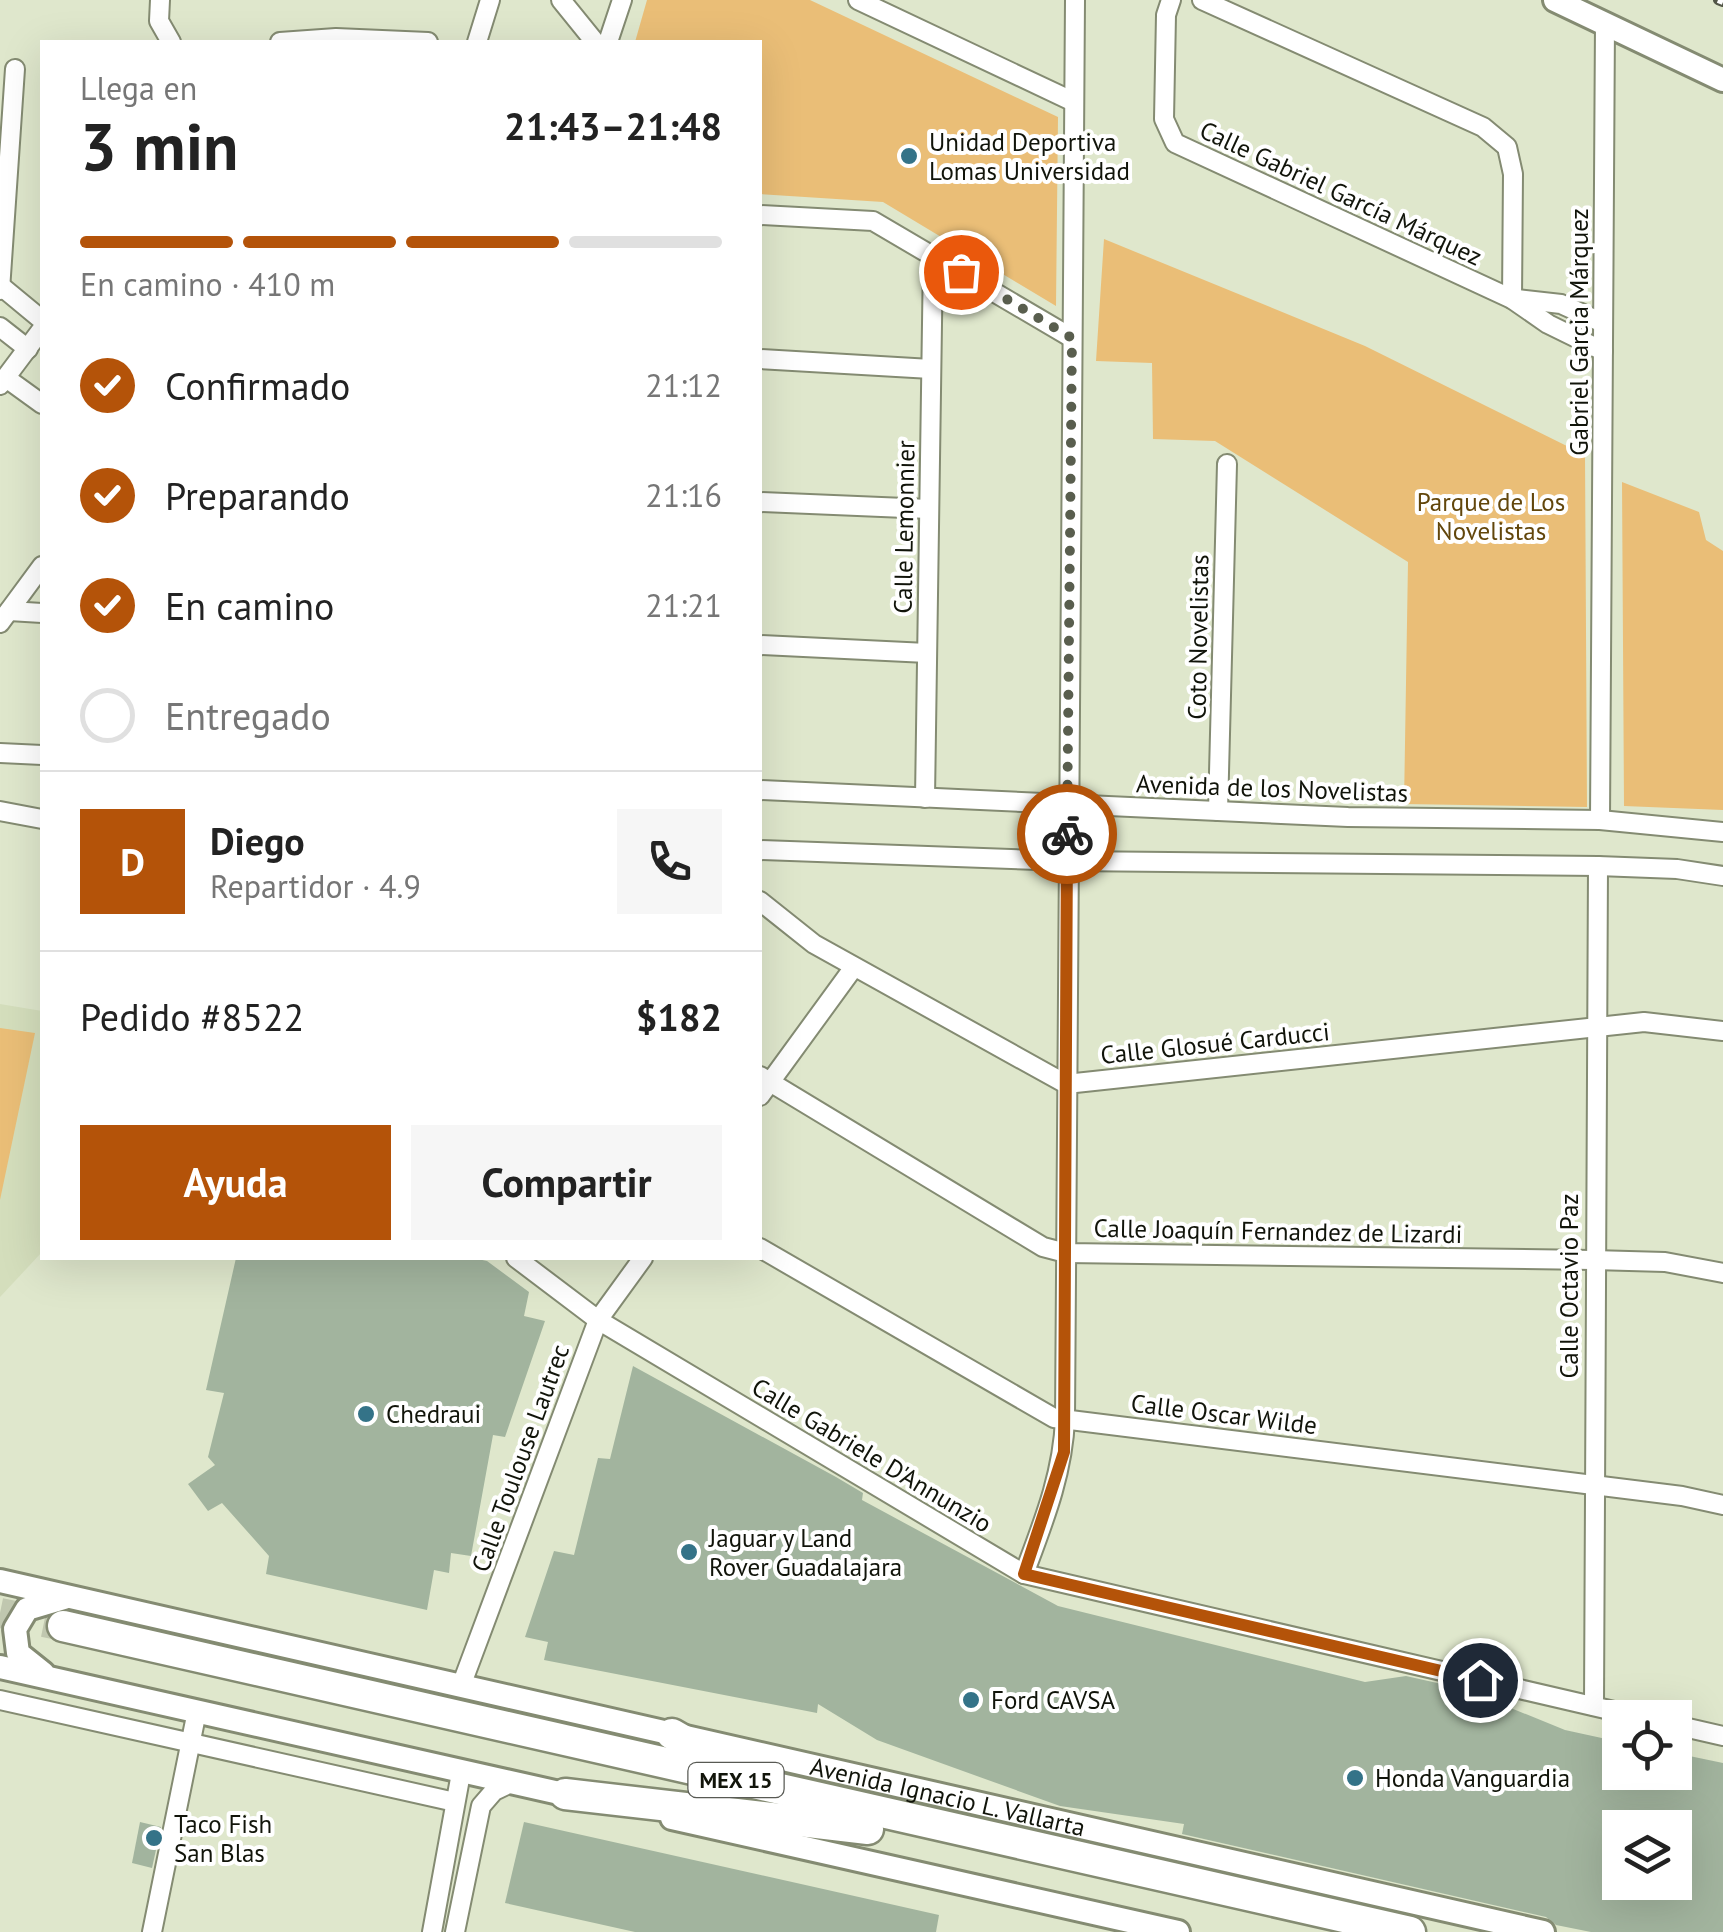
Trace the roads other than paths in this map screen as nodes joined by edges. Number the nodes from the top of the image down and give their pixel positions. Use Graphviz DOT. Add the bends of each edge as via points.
graph roads {
  1 [pos="160,0"];
  2 [pos="490,0"];
  3 [pos="561,0"];
  4 [pos="622,0"];
  5 [pos="858,0"];
  6 [pos="1076,0"];
  7 [pos="1171,0"];
  8 [pos="1202,0"];
  9 [pos="1555,0"];
  10 [pos="1605,23"];
  11 [pos="170,40"];
  12 [pos="308,40"];
  13 [pos="382,40"];
  14 [pos="479,40"];
  15 [pos="593,40"];
  16 [pos="609,40"];
  17 [pos="15,69"];
  18 [pos="1723,80"];
  19 [pos="1074,102"];
  20 [pos="6,119"];
  21 [pos="762,215"];
  22 [pos="933,256"];
  23 [pos="1,289"];
  24 [pos="1512,299"];
  25 [pos="40,318"];
  26 [pos="1604,323"];
  27 [pos="0,327"];
  28 [pos="40,332"];
  29 [pos="1072,338"];
  30 [pos="28,349"];
  31 [pos="1604,350"];
  32 [pos="762,359"];
  33 [pos="931,368"];
  34 [pos="3,382"];
  35 [pos="40,403"];
  36 [pos="1227,464"];
  37 [pos="762,502"];
  38 [pos="930,509"];
  39 [pos="40,569"];
  40 [pos="40,613"];
  41 [pos="4,617"];
  42 [pos="762,645"];
  43 [pos="927,653"];
  44 [pos="0,752"];
  45 [pos="40,755"];
  46 [pos="762,790"];
  47 [pos="925,798"];
  48 [pos="1067,806"];
  49 [pos="0,811"];
  50 [pos="1218,812"];
  51 [pos="1600,820"];
  52 [pos="40,821"];
  53 [pos="1723,832"];
  54 [pos="762,850"];
  55 [pos="1066,860"];
  56 [pos="1598,866"];
  57 [pos="1723,876"];
  58 [pos="762,904"];
  59 [pos="854,967"];
  60 [pos="1596,1027"];
  61 [pos="1723,1031"];
  62 [pos="1066,1084"];
  63 [pos="763,1085"];
  64 [pos="762,1249"];
  65 [pos="1066,1254"];
  66 [pos="519,1260"];
  67 [pos="642,1260"];
  68 [pos="1594,1260"];
  69 [pos="1723,1273"];
  70 [pos="598,1320"];
  71 [pos="1065,1419"];
  72 [pos="1594,1485"];
  73 [pos="1723,1506"];
  74 [pos="1024,1574"];
  75 [pos="0,1581"];
  76 [pos="64,1622"];
  77 [pos="0,1666"];
  78 [pos="54,1679"];
  79 [pos="461,1686"];
  80 [pos="0,1700"];
  81 [pos="1594,1706"];
  82 [pos="1602,1708"];
  83 [pos="197,1711"];
  84 [pos="1692,1729"];
  85 [pos="672,1734"];
  86 [pos="1723,1736"];
  87 [pos="191,1743"];
  88 [pos="461,1773"];
  89 [pos="513,1782"];
  90 [pos="764,1786"];
  91 [pos="565,1794"];
  92 [pos="456,1802"];
  93 [pos="868,1830"];
  94 [pos="1537,1931"];
  95 [pos="152,1932"];
  96 [pos="432,1932"];
  97 [pos="455,1932"];
  98 [pos="1178,1932"];
  99 [pos="1318,1932"];
  100 [pos="1410,1932"];
  1 -- 11 [label="street" via="160,21"];
  2 -- 14 [label="street"];
  3 -- 15 [label="street"];
  4 -- 16 [label="street"];
  5 -- 19 [label="street"];
  6 -- 19 [label="street"];
  7 -- 24 [label="street, Calle Gabriel García Márquez" via="1164,120 1175,143"];
  8 -- 24 [label="street, Calle Gabriel García Márquez" via="1483,127 1506,147 1513,174"];
  9 -- 10 [label="street"];
  10 -- 18 [label="street"];
  10 -- 26 [label="street, Gabriel Garcia Márquez"];
  12 -- 13 [label="street"];
  17 -- 20 [label="street"];
  19 -- 29 [label="street"];
  20 -- 23 [label="street"];
  21 -- 22 [label="street" via="873,221"];
  22 -- 29 [label="street"];
  22 -- 33 [label="street, Calle Lemonnier"];
  23 -- 25 [label="street"];
  24 -- 26 [label="street, Calle Gabriel García Márquez" via="1560,304"];
  24 -- 31 [label="street, Calle Gabriel García Márquez"];
  26 -- 31 [label="street, Gabriel Garcia Márquez"];
  27 -- 30 [label="street"];
  28 -- 30 [label="street"];
  29 -- 48 [label="street"];
  30 -- 34 [label="street"];
  31 -- 51 [label="street, Gabriel Garcia Márquez"];
  32 -- 33 [label="street"];
  33 -- 38 [label="street, Calle Lemonnier"];
  34 -- 35 [label="street"];
  36 -- 50 [label="street, Coto Novelistas"];
  37 -- 38 [label="street"];
  38 -- 43 [label="street, Calle Lemonnier"];
  39 -- 41 [label="street"];
  40 -- 41 [label="street"];
  42 -- 43 [label="street"];
  43 -- 47 [label="street, Calle Lemonnier"];
  44 -- 45 [label="street"];
  46 -- 47 [label="street, Avenida de los Novelistas"];
  47 -- 48 [label="street, Avenida de los Novelistas"];
  48 -- 50 [label="street, Avenida de los Novelistas"];
  48 -- 55 [label="street"];
  49 -- 52 [label="street"];
  50 -- 51 [label="street, Avenida de los Novelistas"];
  51 -- 53 [label="street, Avenida de los Novelistas"];
  54 -- 55 [label="street"];
  55 -- 56 [label="street"];
  55 -- 62 [label="street"];
  56 -- 57 [label="street"];
  56 -- 60 [label="street, Calle Octavio Paz"];
  58 -- 59 [label="street"];
  59 -- 62 [label="street"];
  59 -- 63 [label="street"];
  60 -- 61 [label="street, Calle Glosué Carducci" via="1644,1022"];
  60 -- 62 [label="street, Calle Glosué Carducci"];
  60 -- 68 [label="street, Calle Octavio Paz"];
  62 -- 65 [label="street"];
  63 -- 65 [label="street, Calle Joaquín Fernandez de Lizardi" via="1043,1247"];
  64 -- 71 [label="street, Calle Oscar Wilde"];
  65 -- 68 [label="street, Calle Joaquín Fernandez de Lizardi"];
  65 -- 71 [label="street"];
  66 -- 70 [label="street, Calle Gabriele D'Annunzio"];
  67 -- 70 [label="street, Calle Toulouse Lautrec"];
  68 -- 69 [label="street, Calle Joaquín Fernandez de Lizardi" via="1665,1262"];
  68 -- 72 [label="street, Calle Octavio Paz"];
  70 -- 74 [label="street, Calle Gabriele D'Annunzio"];
  70 -- 79 [label="street, Calle Toulouse Lautrec"];
  71 -- 72 [label="street, Calle Oscar Wilde"];
  71 -- 74 [label="street" via="1055,1490"];
  72 -- 73 [label="street, Calle Oscar Wilde"];
  72 -- 81 [label="street, Calle Octavio Paz"];
  74 -- 81 [label="street, Calle Gabriele D'Annunzio"];
  75 -- 76 [label="street, Avenida Ignacio L. Vallarta"];
  76 -- 78 [label="street" via="27,1609 16,1628 18,1652"];
  76 -- 79 [label="street, Avenida Ignacio L. Vallarta"];
  76 -- 90 [label="highway, Avenida Ignacio L. Vallarta / MEX 15"];
  76 -- 93 [label="highway, Avenida Ignacio L. Vallarta / MEX 15"];
  77 -- 78 [label="street"];
  78 -- 83 [label="street"];
  79 -- 85 [label="street, Avenida Ignacio L. Vallarta"];
  80 -- 87 [label="street"];
  81 -- 82 [label="street, Calle Gabriele D'Annunzio"];
  83 -- 87 [label="street"];
  83 -- 88 [label="street"];
  84 -- 86 [label="street"];
  85 -- 90 [label="highway"];
  85 -- 94 [label="street, Avenida Ignacio L. Vallarta"];
  87 -- 92 [label="street"];
  87 -- 95 [label="street"];
  88 -- 89 [label="street"];
  88 -- 92 [label="street"];
  89 -- 91 [label="street"];
  89 -- 97 [label="street" via="481,1806"];
  90 -- 100 [label="highway, Avenida Ignacio L. Vallarta / MEX 15"];
  91 -- 93 [label="highway"];
  91 -- 98 [label="street"];
  92 -- 96 [label="street"];
  93 -- 99 [label="highway, Avenida Ignacio L. Vallarta / MEX 15"];
}
